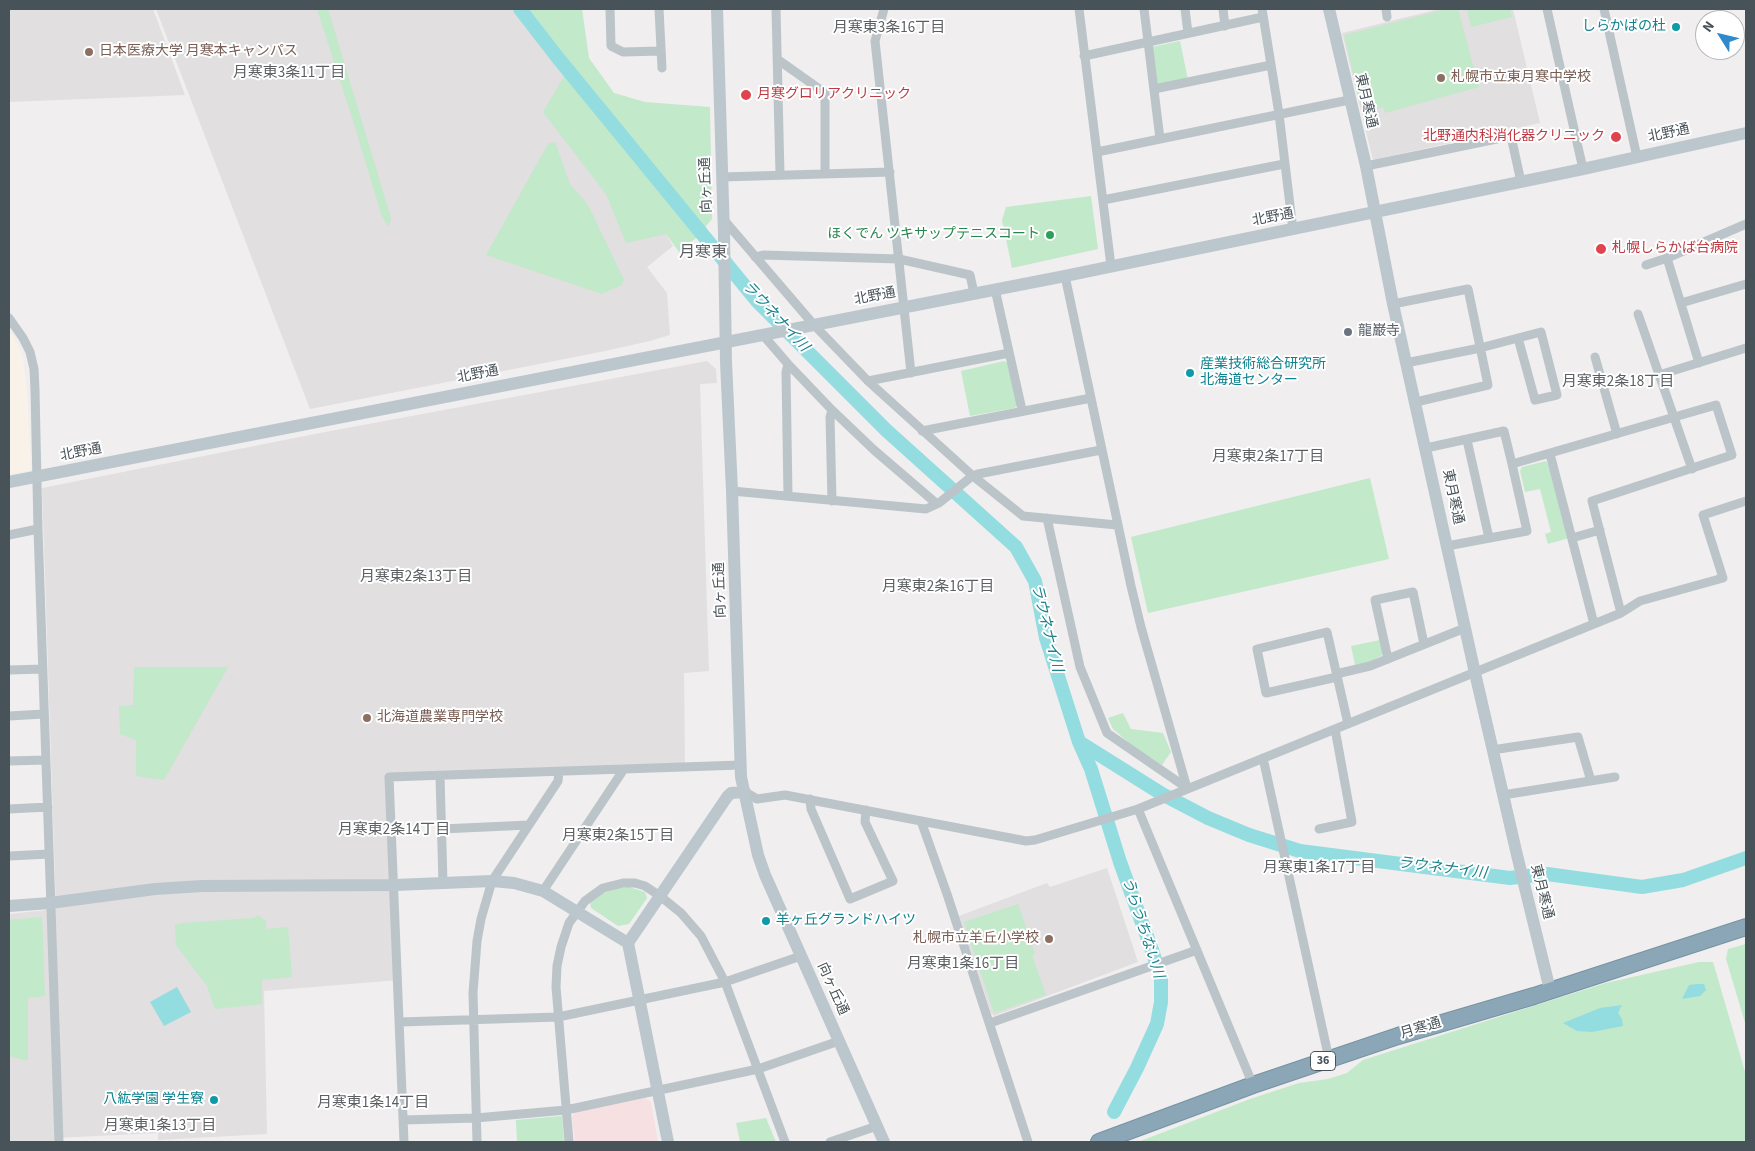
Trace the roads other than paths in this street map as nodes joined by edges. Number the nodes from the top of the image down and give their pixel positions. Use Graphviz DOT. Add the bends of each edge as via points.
graph roads {
  1 [pos="610,9"];
  2 [pos="659,9"];
  3 [pos="717,9"];
  4 [pos="776,9"];
  5 [pos="884,9"];
  6 [pos="1079,9"];
  7 [pos="1144,9"];
  8 [pos="1184,9"];
  9 [pos="1223,9"];
  10 [pos="1329,9"];
  11 [pos="1547,9"];
  12 [pos="1604,9"];
  13 [pos="1262,13"];
  14 [pos="1225,26"];
  15 [pos="1188,33"];
  16 [pos="1148,42"];
  17 [pos="661,51"];
  18 [pos="1084,56"];
  19 [pos="778,58"];
  20 [pos="1271,65"];
  21 [pos="662,68"];
  22 [pos="1154,90"];
  23 [pos="1349,100"];
  24 [pos="1279,114"];
  25 [pos="1746,133"];
  26 [pos="1160,138"];
  27 [pos="1096,152"];
  28 [pos="1637,157"];
  29 [pos="1284,164"];
  30 [pos="1366,166"];
  31 [pos="1583,169"];
  32 [pos="890,172"];
  33 [pos="825,173"];
  34 [pos="780,175"];
  35 [pos="722,177"];
  36 [pos="1521,182"];
  37 [pos="1103,200"];
  38 [pos="1374,213"];
  39 [pos="724,220"];
  40 [pos="1746,224"];
  41 [pos="1293,230"];
  42 [pos="755,257"];
  43 [pos="1667,258"];
  44 [pos="899,259"];
  45 [pos="1646,265"];
  46 [pos="1110,266"];
  47 [pos="1065,276"];
  48 [pos="1746,284"];
  49 [pos="995,290"];
  50 [pos="974,294"];
  51 [pos="1682,303"];
  52 [pos="1393,304"];
  53 [pos="904,307"];
  54 [pos="1638,314"];
  55 [pos="9,318"];
  56 [pos="812,326"];
  57 [pos="766,335"];
  58 [pos="1518,338"];
  59 [pos="726,342"];
  60 [pos="1480,348"];
  61 [pos="1746,348"];
  62 [pos="1009,353"];
  63 [pos="1595,357"];
  64 [pos="1406,363"];
  65 [pos="1699,363"];
  66 [pos="788,364"];
  67 [pos="911,373"];
  68 [pos="1659,375"];
  69 [pos="868,381"];
  70 [pos="1091,398"];
  71 [pos="1416,402"];
  72 [pos="832,410"];
  73 [pos="1022,410"];
  74 [pos="1674,418"];
  75 [pos="922,430"];
  76 [pos="1617,434"];
  77 [pos="1467,440"];
  78 [pos="1426,448"];
  79 [pos="1101,450"];
  80 [pos="1550,454"];
  81 [pos="1512,464"];
  82 [pos="1692,469"];
  83 [pos="974,476"];
  84 [pos="37,477"];
  85 [pos="9,482"];
  86 [pos="732,491"];
  87 [pos="788,496"];
  88 [pos="832,501"];
  89 [pos="1746,501"];
  90 [pos="937,504"];
  91 [pos="1047,518"];
  92 [pos="1117,525"];
  93 [pos="38,529"];
  94 [pos="1600,530"];
  95 [pos="9,535"];
  96 [pos="1489,538"];
  97 [pos="1572,538"];
  98 [pos="1447,546"];
  99 [pos="1621,613"];
  100 [pos="1594,624"];
  101 [pos="1465,628"];
  102 [pos="1424,644"];
  103 [pos="1388,658"];
  104 [pos="43,669"];
  105 [pos="9,670"];
  106 [pos="1475,673"];
  107 [pos="1336,676"];
  108 [pos="44,714"];
  109 [pos="9,716"];
  110 [pos="1348,724"];
  111 [pos="1334,729"];
  112 [pos="1492,750"];
  113 [pos="1263,758"];
  114 [pos="46,760"];
  115 [pos="9,761"];
  116 [pos="741,765"];
  117 [pos="624,769"];
  118 [pos="559,772"];
  119 [pos="440,776"];
  120 [pos="1615,777"];
  121 [pos="1591,781"];
  122 [pos="1187,788"];
  123 [pos="745,792"];
  124 [pos="1504,796"];
  125 [pos="810,799"];
  126 [pos="48,807"];
  127 [pos="9,809"];
  128 [pos="1138,809"];
  129 [pos="866,810"];
  130 [pos="921,821"];
  131 [pos="529,825"];
  132 [pos="442,829"];
  133 [pos="1319,829"];
  134 [pos="49,854"];
  135 [pos="9,856"];
  136 [pos="492,881"];
  137 [pos="443,883"];
  138 [pos="395,885"];
  139 [pos="543,890"];
  140 [pos="660,896"];
  141 [pos="50,903"];
  142 [pos="9,906"];
  143 [pos="577,911"];
  144 [pos="1746,927"];
  145 [pos="628,943"];
  146 [pos="1197,950"];
  147 [pos="800,956"];
  148 [pos="725,982"];
  149 [pos="1550,990"];
  150 [pos="639,1001"];
  151 [pos="558,1017"];
  152 [pos="474,1019"];
  153 [pos="400,1022"];
  154 [pos="990,1024"];
  155 [pos="839,1041"];
  156 [pos="1329,1059"];
  157 [pos="758,1069"];
  158 [pos="1253,1085"];
  159 [pos="657,1090"];
  160 [pos="566,1110"];
  161 [pos="476,1118"];
  162 [pos="403,1120"];
  163 [pos="877,1126"];
  164 [pos="59,1142"];
  165 [pos="404,1142"];
  166 [pos="477,1142"];
  167 [pos="570,1142"];
  168 [pos="668,1142"];
  169 [pos="785,1142"];
  170 [pos="830,1142"];
  171 [pos="884,1142"];
  172 [pos="1028,1142"];
  173 [pos="1100,1142"];
  1 -- 17 [label="street" via="611,46 623,52"];
  2 -- 17 [label="street"];
  3 -- 35 [label="street, 向ヶ丘通"];
  4 -- 19 [label="street"];
  5 -- 32 [label="street" via="874,41"];
  6 -- 18 [label="street"];
  7 -- 16 [label="street"];
  8 -- 15 [label="street"];
  9 -- 14 [label="street"];
  10 -- 23 [label="street, 東月寒通"];
  11 -- 31 [label="street"];
  12 -- 28 [label="street"];
  13 -- 14 [label="street"];
  13 -- 20 [label="street"];
  14 -- 15 [label="street"];
  15 -- 16 [label="street"];
  16 -- 18 [label="street"];
  16 -- 22 [label="street"];
  17 -- 21 [label="street"];
  18 -- 27 [label="street"];
  19 -- 33 [label="street" via="825,92"];
  19 -- 34 [label="street"];
  20 -- 22 [label="street"];
  20 -- 24 [label="street"];
  22 -- 26 [label="street"];
  23 -- 24 [label="street"];
  23 -- 30 [label="street, 東月寒通"];
  24 -- 26 [label="street"];
  24 -- 29 [label="street"];
  25 -- 28 [label="street, 北野通"];
  26 -- 27 [label="street"];
  27 -- 37 [label="street"];
  28 -- 31 [label="street, 北野通"];
  29 -- 37 [label="street"];
  29 -- 41 [label="street"];
  30 -- 36 [label="street" via="1511,136"];
  30 -- 38 [label="street, 東月寒通"];
  31 -- 36 [label="street, 北野通"];
  32 -- 33 [label="street"];
  32 -- 44 [label="street"];
  33 -- 34 [label="street"];
  34 -- 35 [label="street"];
  35 -- 39 [label="street, 向ヶ丘通"];
  36 -- 38 [label="street, 北野通"];
  37 -- 46 [label="street"];
  38 -- 41 [label="street, 北野通"];
  38 -- 52 [label="street, 東月寒通"];
  39 -- 42 [label="street"];
  39 -- 59 [label="street, 向ヶ丘通"];
  40 -- 43 [label="street"];
  41 -- 46 [label="street, 北野通"];
  42 -- 44 [label="street"];
  42 -- 56 [label="street"];
  43 -- 45 [label="street"];
  43 -- 51 [label="street"];
  44 -- 50 [label="street" via="970,275"];
  44 -- 53 [label="street"];
  46 -- 47 [label="street, 北野通"];
  47 -- 49 [label="street, 北野通"];
  47 -- 70 [label="street"];
  48 -- 51 [label="street"];
  49 -- 50 [label="street, 北野通"];
  49 -- 62 [label="street"];
  50 -- 53 [label="street, 北野通"];
  51 -- 65 [label="street"];
  52 -- 60 [label="street" via="1468,289"];
  52 -- 64 [label="street, 東月寒通"];
  53 -- 56 [label="street, 北野通"];
  53 -- 67 [label="street"];
  54 -- 68 [label="street"];
  55 -- 84 [label="street" via="30,352 34,369"];
  56 -- 57 [label="street, 北野通"];
  56 -- 69 [label="street"];
  57 -- 59 [label="street, 北野通"];
  57 -- 66 [label="street"];
  58 -- 58 [label="street" via="1535,400 1557,395 1541,332"];
  58 -- 60 [label="street"];
  59 -- 84 [label="street, 北野通"];
  59 -- 86 [label="street, 向ヶ丘通"];
  60 -- 64 [label="street"];
  60 -- 71 [label="street" via="1488,385"];
  61 -- 65 [label="street"];
  62 -- 67 [label="street"];
  62 -- 73 [label="street"];
  63 -- 76 [label="street"];
  64 -- 71 [label="street, 東月寒通"];
  65 -- 68 [label="street"];
  66 -- 72 [label="street"];
  66 -- 87 [label="street"];
  67 -- 69 [label="street"];
  68 -- 74 [label="street"];
  69 -- 75 [label="street"];
  70 -- 73 [label="street"];
  70 -- 79 [label="street"];
  71 -- 78 [label="street, 東月寒通"];
  72 -- 88 [label="street"];
  72 -- 90 [label="street"];
  73 -- 75 [label="street"];
  74 -- 76 [label="street"];
  74 -- 82 [label="street"];
  74 -- 82 [label="street" via="1716,405 1732,455"];
  75 -- 83 [label="street"];
  76 -- 80 [label="street"];
  77 -- 78 [label="street"];
  77 -- 81 [label="street" via="1504,431"];
  77 -- 96 [label="street"];
  78 -- 98 [label="street, 東月寒通"];
  79 -- 83 [label="street"];
  79 -- 92 [label="street"];
  80 -- 81 [label="street"];
  80 -- 97 [label="street"];
  81 -- 96 [label="street" via="1527,532"];
  82 -- 94 [label="street" via="1592,501"];
  83 -- 90 [label="street"];
  83 -- 91 [label="street" via="1023,516"];
  84 -- 85 [label="street, 北野通"];
  84 -- 93 [label="street"];
  86 -- 87 [label="street"];
  86 -- 116 [label="street, 向ヶ丘通"];
  87 -- 88 [label="street"];
  88 -- 90 [label="street" via="926,509"];
  89 -- 99 [label="street" via="1704,516 1723,578 1640,601"];
  91 -- 92 [label="street"];
  91 -- 122 [label="street" via="1080,668 1107,733"];
  92 -- 122 [label="street" via="1141,627"];
  93 -- 95 [label="street"];
  93 -- 104 [label="street"];
  94 -- 97 [label="street"];
  94 -- 99 [label="street"];
  96 -- 98 [label="street"];
  97 -- 100 [label="street"];
  98 -- 101 [label="street, 東月寒通"];
  99 -- 100 [label="street"];
  100 -- 106 [label="street"];
  101 -- 102 [label="street"];
  101 -- 106 [label="street, 東月寒通"];
  102 -- 103 [label="street"];
  102 -- 103 [label="street" via="1413,592 1375,600"];
  103 -- 107 [label="street"];
  104 -- 105 [label="street"];
  104 -- 108 [label="street"];
  106 -- 110 [label="street"];
  106 -- 112 [label="street, 東月寒通"];
  107 -- 107 [label="street" via="1266,692 1257,649 1327,632"];
  107 -- 110 [label="street"];
  108 -- 109 [label="street"];
  108 -- 114 [label="street"];
  110 -- 111 [label="street"];
  111 -- 113 [label="street"];
  111 -- 133 [label="street" via="1352,822"];
  112 -- 121 [label="street" via="1578,737"];
  112 -- 124 [label="street, 東月寒通"];
  113 -- 122 [label="street"];
  113 -- 156 [label="street"];
  114 -- 115 [label="street"];
  114 -- 126 [label="street"];
  116 -- 117 [label="street"];
  116 -- 123 [label="street, 向ヶ丘通"];
  117 -- 118 [label="street"];
  117 -- 139 [label="street"];
  118 -- 119 [label="street"];
  118 -- 131 [label="street" via="558,781"];
  119 -- 132 [label="street"];
  119 -- 138 [label="street" via="390,777"];
  120 -- 121 [label="street"];
  121 -- 124 [label="street"];
  122 -- 128 [label="street"];
  123 -- 125 [label="street" via="757,799 785,795"];
  123 -- 140 [label="street" via="731,793 727,797"];
  123 -- 147 [label="street, 向ヶ丘通" via="758,855"];
  124 -- 149 [label="street, 東月寒通"];
  125 -- 129 [label="street"];
  125 -- 129 [label="street" via="810,809 850,899 893,880 865,822"];
  126 -- 127 [label="street"];
  126 -- 134 [label="street"];
  128 -- 130 [label="street" via="1026,841"];
  128 -- 146 [label="street"];
  129 -- 130 [label="street"];
  130 -- 154 [label="street"];
  131 -- 132 [label="street"];
  131 -- 136 [label="street"];
  132 -- 137 [label="street"];
  134 -- 135 [label="street"];
  134 -- 141 [label="street"];
  136 -- 137 [label="street"];
  136 -- 139 [label="street"];
  136 -- 152 [label="street" via="477,941"];
  137 -- 138 [label="street"];
  138 -- 141 [label="street" via="202,886"];
  138 -- 153 [label="street"];
  139 -- 143 [label="street"];
  140 -- 143 [label="street" via="634,883 612,884 595,892"];
  140 -- 145 [label="street"];
  140 -- 148 [label="street" via="701,936"];
  141 -- 142 [label="street"];
  141 -- 164 [label="street"];
  143 -- 145 [label="street"];
  143 -- 151 [label="street" via="564,934 557,966"];
  144 -- 149 [label="highway, 月寒通 / 36"];
  145 -- 150 [label="street"];
  146 -- 154 [label="street"];
  146 -- 158 [label="street"];
  147 -- 148 [label="street"];
  147 -- 155 [label="street, 向ヶ丘通"];
  148 -- 150 [label="street"];
  148 -- 157 [label="street"];
  149 -- 156 [label="highway, 月寒通 / 36"];
  150 -- 151 [label="street"];
  150 -- 159 [label="street"];
  151 -- 152 [label="street"];
  151 -- 160 [label="street"];
  152 -- 153 [label="street"];
  152 -- 161 [label="street"];
  153 -- 162 [label="street"];
  154 -- 172 [label="street"];
  155 -- 157 [label="street"];
  155 -- 163 [label="street, 向ヶ丘通"];
  156 -- 158 [label="highway, 月寒通 / 36"];
  157 -- 159 [label="street"];
  157 -- 169 [label="street"];
  158 -- 173 [label="highway, 月寒通 / 36"];
  159 -- 160 [label="street"];
  159 -- 168 [label="street"];
  160 -- 161 [label="street"];
  160 -- 167 [label="street"];
  161 -- 162 [label="street"];
  161 -- 166 [label="street"];
  162 -- 165 [label="street"];
  163 -- 170 [label="street"];
  163 -- 171 [label="street, 向ヶ丘通"];
}
